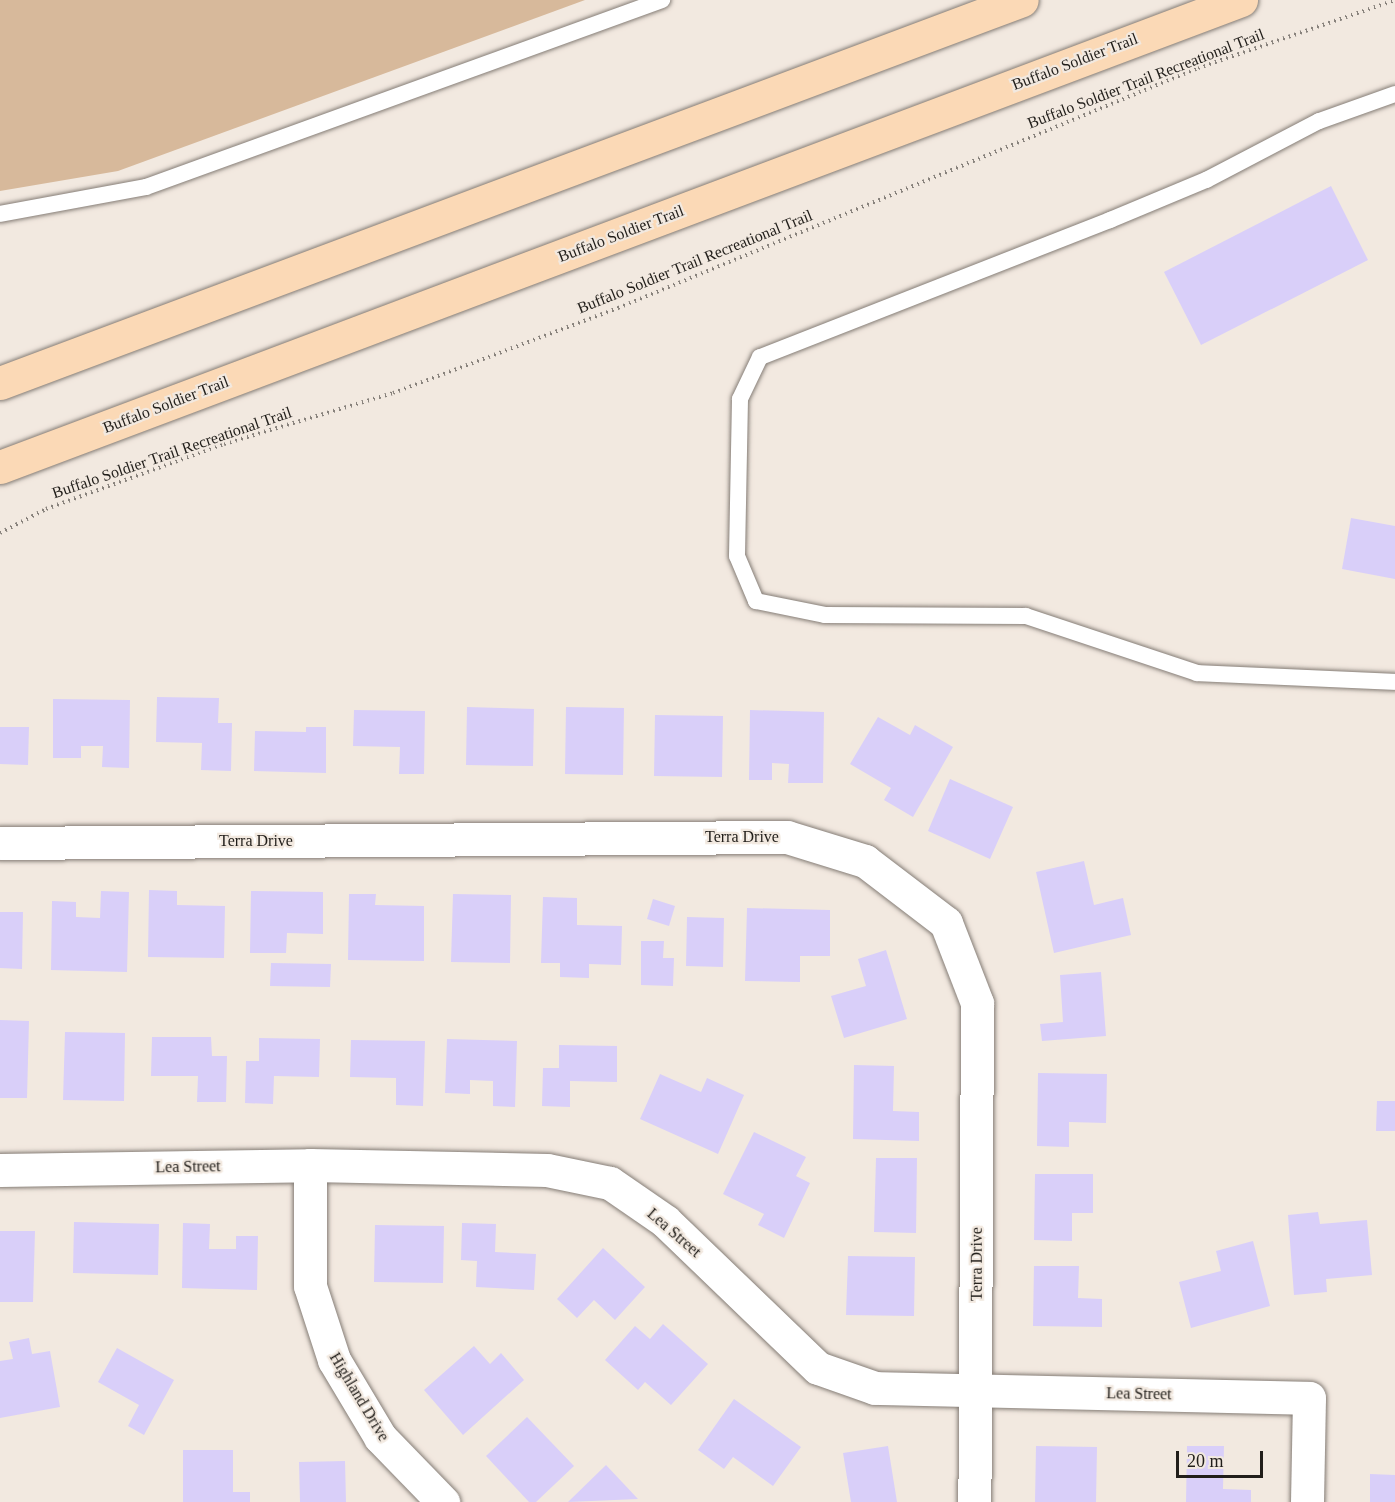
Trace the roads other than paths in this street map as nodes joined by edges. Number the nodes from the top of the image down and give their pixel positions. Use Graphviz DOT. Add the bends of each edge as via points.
graph roads {
  1 [pos="662,0"];
  2 [pos="1022,0"];
  3 [pos="1241,0"];
  4 [pos="1395,94"];
  5 [pos="0,214"];
  6 [pos="0,383"];
  7 [pos="0,467"];
  8 [pos="1395,682"];
  9 [pos="0,843"];
  10 [pos="310,1166"];
  11 [pos="0,1170"];
  12 [pos="977,1390"];
  13 [pos="443,1502"];
  14 [pos="974,1502"];
  15 [pos="1307,1502"];
  1 -- 5 [label="lane" via="146,187"];
  2 -- 6 [label="main road"];
  3 -- 7 [label="main road, Buffalo Soldier Trail"];
  4 -- 8 [label="lane" via="1319,121 1206,180 1110,220 760,357 740,399 737,556 756,600 825,615 1026,616 1197,673"];
  9 -- 12 [label="street, Terra Drive" via="787,837 865,861 946,923 977,1003"];
  10 -- 11 [label="street, Lea Street"];
  10 -- 12 [label="street, Lea Street" via="547,1170 610,1183 665,1221 818,1368 875,1388"];
  10 -- 13 [label="street, Highland Drive" via="310,1286 334,1360 380,1437"];
  12 -- 14 [label="street, Terra Drive"];
  12 -- 15 [label="street, Lea Street" via="1309,1398"];
}
